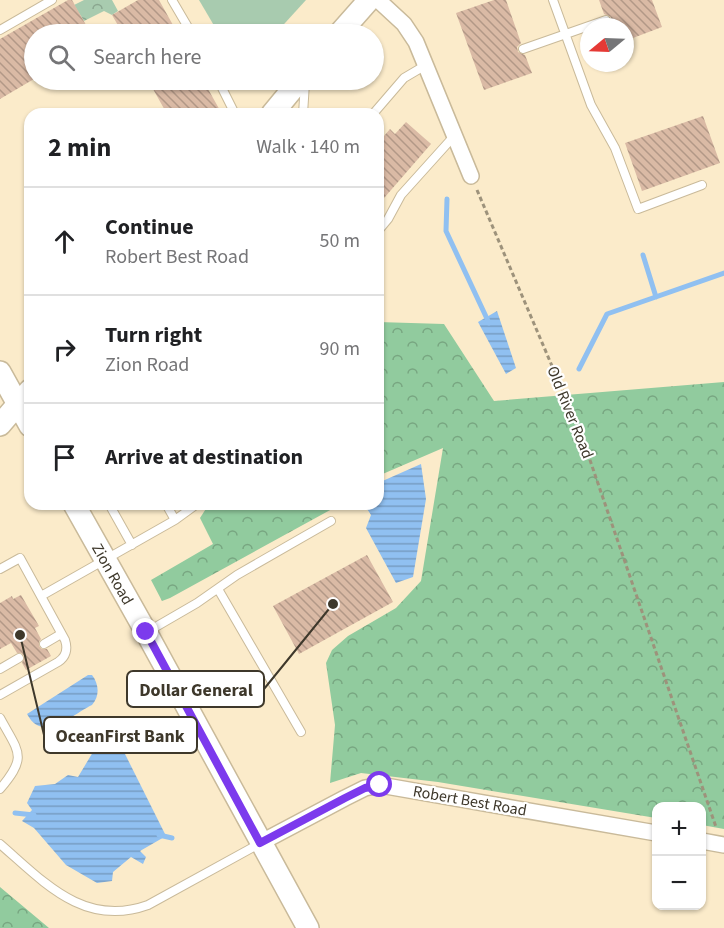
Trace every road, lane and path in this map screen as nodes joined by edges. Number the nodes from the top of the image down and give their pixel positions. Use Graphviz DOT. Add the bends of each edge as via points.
graph roads {
  1 [pos="52,0"];
  2 [pos="172,0"];
  3 [pos="369,0"];
  4 [pos="378,0"];
  5 [pos="553,0"];
  6 [pos="186,24"];
  7 [pos="348,24"];
  8 [pos="580,29"];
  9 [pos="0,30"];
  10 [pos="566,34"];
  11 [pos="523,50"];
  12 [pos="426,65"];
  13 [pos="223,90"];
  14 [pos="292,90"];
  15 [pos="305,90"];
  16 [pos="232,108"];
  17 [pos="277,108"];
  18 [pos="304,108"];
  19 [pos="378,108"];
  20 [pos="455,135"];
  21 [pos="471,176"];
  22 [pos="702,186"];
  23 [pos="384,224"];
  24 [pos="0,372"];
  25 [pos="24,397"];
  26 [pos="0,425"];
  27 [pos="77,510"];
  28 [pos="112,510"];
  29 [pos="169,510"];
  30 [pos="189,510"];
  31 [pos="175,520"];
  32 [pos="331,521"];
  33 [pos="132,545"];
  34 [pos="105,561"];
  35 [pos="0,569"];
  36 [pos="218,589"];
  37 [pos="41,597"];
  38 [pos="146,632"];
  39 [pos="62,634"];
  40 [pos="44,644"];
  41 [pos="20,658"];
  42 [pos="0,669"];
  43 [pos="0,695"];
  44 [pos="0,718"];
  45 [pos="301,732"];
  46 [pos="0,789"];
  47 [pos="652,832"];
  48 [pos="260,843"];
  49 [pos="706,843"];
  50 [pos="0,844"];
  51 [pos="724,845"];
  52 [pos="308,928"];
  1 -- 9 [label="lane"];
  2 -- 6 [label="lane"];
  3 -- 7 [label="street"];
  4 -- 12 [label="street" via="404,24"];
  5 -- 10 [label="lane"];
  8 -- 10 [label="lane"];
  10 -- 11 [label="lane"];
  10 -- 22 [label="lane" via="591,105 615,148 638,209"];
  12 -- 19 [label="lane" via="404,78"];
  12 -- 20 [label="street"];
  13 -- 16 [label="lane"];
  14 -- 17 [label="street"];
  15 -- 18 [label="lane"];
  20 -- 21 [label="street"];
  20 -- 23 [label="lane" via="401,195"];
  21 -- 51 [label="path, Old River Road" via="581,434"];
  24 -- 25 [label="street"];
  25 -- 26 [label="street"];
  27 -- 34 [label="street, Zion Road"];
  28 -- 33 [label="lane"];
  29 -- 31 [label="lane"];
  30 -- 31 [label="lane"];
  31 -- 33 [label="lane"];
  32 -- 36 [label="lane"];
  33 -- 34 [label="lane"];
  34 -- 37 [label="lane"];
  34 -- 38 [label="street, Zion Road"];
  35 -- 37 [label="lane" via="20,558"];
  36 -- 38 [label="lane"];
  36 -- 45 [label="lane"];
  37 -- 39 [label="lane"];
  38 -- 48 [label="street, Zion Road"];
  39 -- 40 [label="lane"];
  39 -- 43 [label="lane" via="66,643 63,658"];
  41 -- 42 [label="lane"];
  44 -- 46 [label="lane" via="18,759 14,773"];
  47 -- 48 [label="street, Robert Best Road" via="380,785 365,788"];
  48 -- 50 [label="lane" via="148,905 107,912 86,909 60,895"];
  48 -- 52 [label="street, Zion Road"];
  49 -- 51 [label="street"];
}
